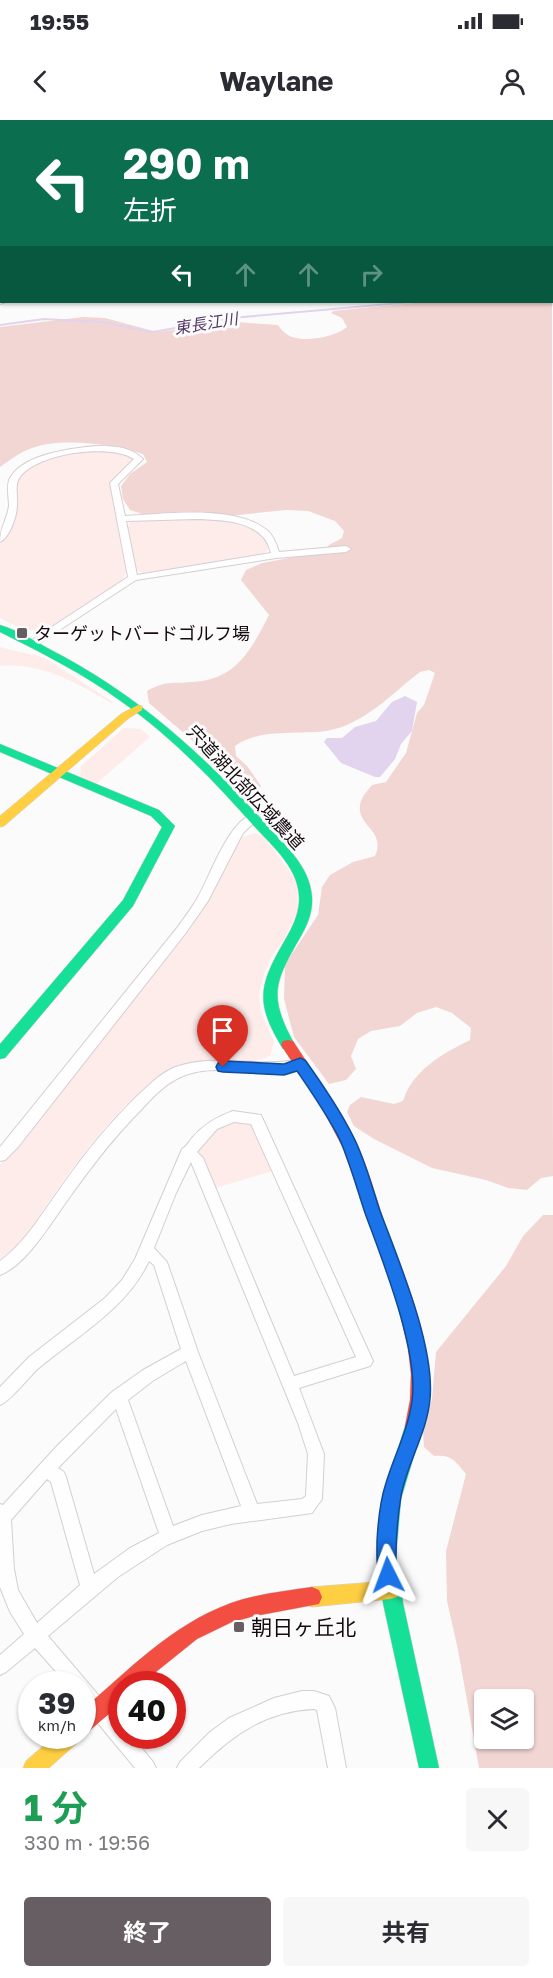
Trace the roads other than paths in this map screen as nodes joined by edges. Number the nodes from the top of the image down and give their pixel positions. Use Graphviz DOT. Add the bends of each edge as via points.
graph roads {
  1 [pos="121,519"];
  2 [pos="0,539"];
  3 [pos="346,549"];
  4 [pos="276,555"];
  5 [pos="133,578"];
  6 [pos="0,628"];
  7 [pos="32,644"];
  8 [pos="138,708"];
  9 [pos="0,748"];
  10 [pos="59,772"];
  11 [pos="254,817"];
  12 [pos="0,823"];
  13 [pos="0,1054"];
  14 [pos="300,1064"];
  15 [pos="187,1153"];
  16 [pos="0,1156"];
  17 [pos="146,1249"];
  18 [pos="0,1269"];
  19 [pos="190,1352"];
  20 [pos="291,1384"];
  21 [pos="117,1397"];
  22 [pos="0,1398"];
  23 [pos="46,1469"];
  24 [pos="252,1513"];
  25 [pos="1,1515"];
  26 [pos="168,1536"];
  27 [pos="3,1579"];
  28 [pos="90,1590"];
  29 [pos="390,1590"];
  30 [pos="38,1635"];
  31 [pos="0,1666"];
  32 [pos="67,1671"];
  33 [pos="142,1671"];
  34 [pos="108,1701"];
  35 [pos="96,1706"];
  36 [pos="99,1709"];
  37 [pos="96,1712"];
  38 [pos="54,1749"];
  39 [pos="33,1768"];
  40 [pos="147,1768"];
  41 [pos="186,1768"];
  42 [pos="337,1768"];
  43 [pos="429,1768"];
  1 -- 2 [label="street" via="114,483 138,462 136,455 114,449 66,451 38,460 16,476 9,522"];
  1 -- 4 [label="street" via="214,516 233,520 267,534"];
  1 -- 5 [label="street"];
  3 -- 4 [label="street"];
  4 -- 5 [label="street"];
  5 -- 7 [label="street"];
  6 -- 7 [label="street, 宍道湖北部広域農道"];
  7 -- 8 [label="street, 宍道湖北部広域農道"];
  8 -- 10 [label="street"];
  8 -- 11 [label="street, 宍道湖北部広域農道" via="189,751"];
  9 -- 10 [label="street"];
  10 -- 12 [label="street"];
  10 -- 13 [label="street" via="155,813 169,826 128,903"];
  11 -- 14 [label="street, 宍道湖北部広域農道" via="297,868 304,883 302,921 273,970 267,988 276,1027"];
  11 -- 16 [label="street" via="238,831 202,901 181,931"];
  14 -- 18 [label="street" via="284,1069 196,1067 160,1083 95,1151 26,1245"];
  14 -- 29 [label="street, 宍道湖北部広域農道" via="348,1140 417,1346 421,1401 394,1485 386,1559"];
  15 -- 17 [label="street"];
  15 -- 20 [label="street" via="196,1158"];
  15 -- 20 [label="street" via="198,1139 229,1118 244,1115 256,1119 365,1361"];
  17 -- 19 [label="street" via="160,1262"];
  17 -- 22 [label="street" via="109,1305 87,1325 33,1361"];
  19 -- 21 [label="street" via="155,1369"];
  19 -- 24 [label="street"];
  20 -- 24 [label="street" via="316,1454 314,1499 306,1507"];
  21 -- 23 [label="street"];
  21 -- 26 [label="street"];
  23 -- 25 [label="street"];
  23 -- 28 [label="street" via="58,1477"];
  24 -- 26 [label="street" via="222,1517"];
  25 -- 27 [label="street" via="6,1552"];
  26 -- 28 [label="street" via="124,1562"];
  27 -- 30 [label="street" via="11,1598"];
  28 -- 30 [label="street"];
  29 -- 33 [label="street" via="238,1609 207,1621"];
  29 -- 43 [label="street, 宍道湖北部広域農道"];
  30 -- 31 [label="street"];
  30 -- 32 [label="street"];
  34 -- 36 [label="street"];
  35 -- 36 [label="street"];
  36 -- 37 [label="street"];
  36 -- 40 [label="street"];
  38 -- 39 [label="street"];
  41 -- 42 [label="street" via="227,1730 260,1713 310,1699 323,1702 326,1708"];
}
